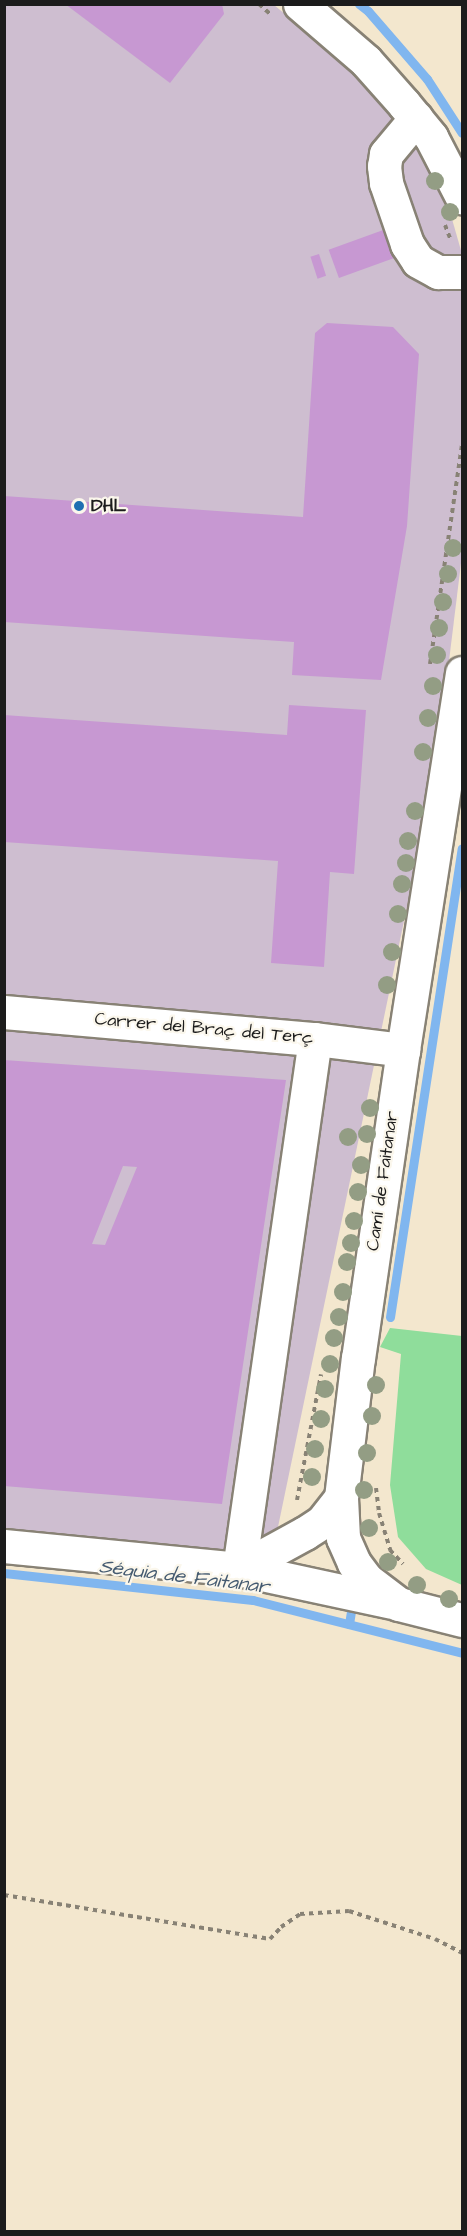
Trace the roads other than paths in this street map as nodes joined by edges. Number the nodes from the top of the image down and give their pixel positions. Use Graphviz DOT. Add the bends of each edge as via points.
graph roads {
  1 [pos="300,4"];
  2 [pos="416,118"];
  3 [pos="462,197"];
  4 [pos="462,272"];
  5 [pos="462,673"];
  6 [pos="4,1012"];
  7 [pos="315,1039"];
  8 [pos="403,1050"];
  9 [pos="341,1498"];
  10 [pos="4,1546"];
  11 [pos="239,1569"];
  12 [pos="399,1604"];
  13 [pos="462,1620"];
  1 -- 2 [label="street" via="366,61"];
  2 -- 3 [label="street" via="431,137"];
  2 -- 4 [label="street" via="386,154 386,183 407,244 418,261 438,273"];
  5 -- 8 [label="street, Camí de Faitanar"];
  6 -- 7 [label="street, Carrer del Braç del Terç"];
  7 -- 8 [label="street, Carrer del Braç del Terç"];
  7 -- 11 [label="street"];
  8 -- 9 [label="street, Camí de Faitanar"];
  9 -- 11 [label="street" via="322,1522"];
  9 -- 12 [label="street, Camí de Faitanar" via="344,1538 354,1563 367,1580"];
  10 -- 11 [label="street"];
  11 -- 12 [label="street"];
  12 -- 13 [label="street, Camí de Faitanar"];
}
